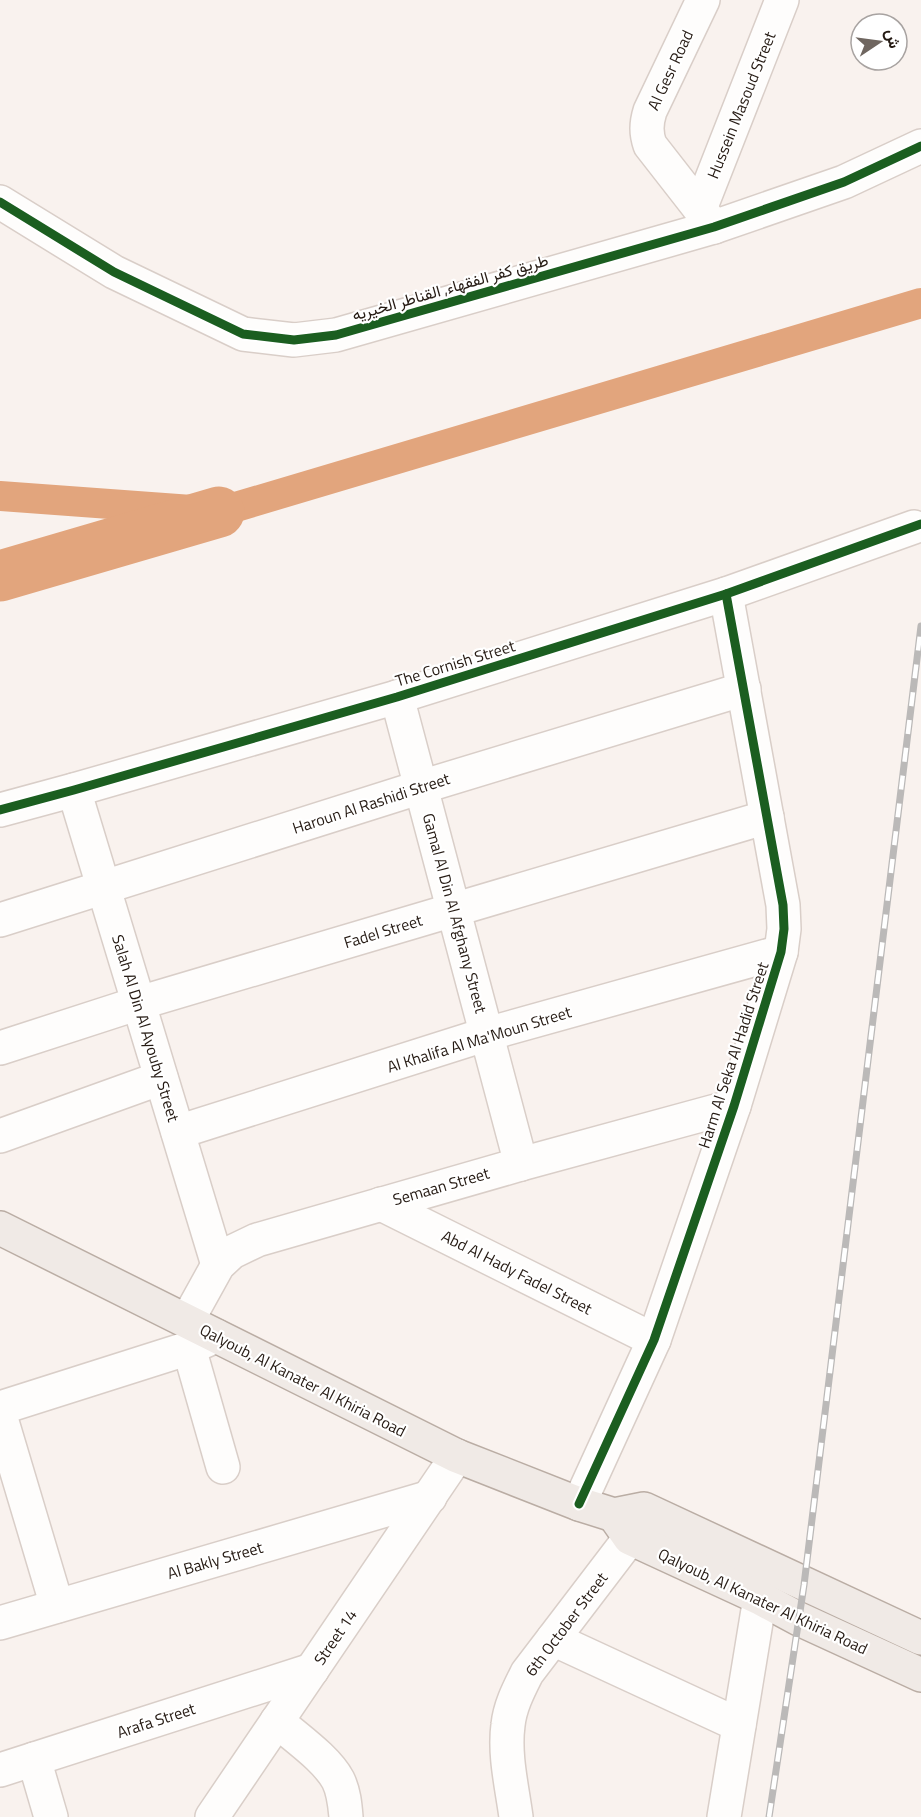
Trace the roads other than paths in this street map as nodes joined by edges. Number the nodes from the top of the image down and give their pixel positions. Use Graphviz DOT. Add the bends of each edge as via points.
graph roads {
  1 [pos="703,0"];
  2 [pos="782,0"];
  3 [pos="921,146"];
  4 [pos="0,202"];
  5 [pos="707,218"];
  6 [pos="914,527"];
  7 [pos="726,594"];
  8 [pos="744,689"];
  9 [pos="397,697"];
  10 [pos="421,787"];
  11 [pos="74,790"];
  12 [pos="0,810"];
  13 [pos="767,817"];
  14 [pos="103,888"];
  15 [pos="454,910"];
  16 [pos="0,920"];
  17 [pos="782,952"];
  18 [pos="139,1004"];
  19 [pos="487,1034"];
  20 [pos="0,1048"];
  21 [pos="161,1078"];
  22 [pos="734,1106"];
  23 [pos="178,1132"];
  24 [pos="0,1136"];
  25 [pos="522,1164"];
  26 [pos="381,1204"];
  27 [pos="0,1228"];
  28 [pos="218,1265"];
  29 [pos="197,1335"];
  30 [pos="654,1340"];
  31 [pos="0,1408"];
  32 [pos="0,1415"];
  33 [pos="458,1456"];
  34 [pos="223,1467"];
  35 [pos="430,1497"];
  36 [pos="579,1504"];
  37 [pos="629,1521"];
  38 [pos="760,1598"];
  39 [pos="57,1606"];
  40 [pos="0,1623"];
  41 [pos="921,1638"];
  42 [pos="553,1639"];
  43 [pos="312,1670"];
  44 [pos="921,1675"];
  45 [pos="277,1721"];
  46 [pos="739,1725"];
  47 [pos="34,1759"];
  48 [pos="0,1770"];
  49 [pos="51,1817"];
  50 [pos="212,1817"];
  51 [pos="346,1817"];
  52 [pos="516,1817"];
  53 [pos="724,1817"];
  1 -- 5 [label="street, Al Gesr Road" via="650,111 647,134 650,145"];
  2 -- 5 [label="street, Hussein Masoud Street"];
  3 -- 5 [label="street, طريق كفر الفقهاء, القناطر الخيريه" via="844,182"];
  4 -- 5 [label="street, طريق كفر الفقهاء, القناطر الخيريه" via="114,272 191,310 243,334 294,340 336,335"];
  6 -- 7 [label="street, The Cornish Street"];
  7 -- 8 [label="street, Harm Al Seka Al Hadid Street"];
  7 -- 9 [label="street, The Cornish Street"];
  8 -- 10 [label="street, Haroun Al Rashidi Street"];
  8 -- 13 [label="street, Harm Al Seka Al Hadid Street"];
  9 -- 10 [label="street, Gamal Al Din Al Afghany Street"];
  9 -- 11 [label="street, The Cornish Street"];
  10 -- 14 [label="street, Haroun Al Rashidi Street"];
  10 -- 15 [label="street, Gamal Al Din Al Afghany Street"];
  11 -- 12 [label="street, The Cornish Street"];
  11 -- 14 [label="street, Salah Al Din Al Ayouby Street"];
  13 -- 15 [label="street, Fadel Street"];
  13 -- 17 [label="street, Harm Al Seka Al Hadid Street" via="783,905"];
  14 -- 16 [label="street, Haroun Al Rashidi Street"];
  14 -- 18 [label="street, Salah Al Din Al Ayouby Street"];
  15 -- 18 [label="street, Fadel Street"];
  15 -- 19 [label="street, Gamal Al Din Al Afghany Street"];
  17 -- 19 [label="street, Al Khalifa Al Ma'Moun Street"];
  17 -- 22 [label="street, Harm Al Seka Al Hadid Street"];
  18 -- 20 [label="street, Fadel Street"];
  18 -- 21 [label="street, Salah Al Din Al Ayouby Street"];
  19 -- 23 [label="street, Al Khalifa Al Ma'Moun Street"];
  19 -- 25 [label="street, Gamal Al Din Al Afghany Street"];
  21 -- 23 [label="street, Salah Al Din Al Ayouby Street"];
  21 -- 24 [label="street"];
  22 -- 25 [label="street, Semaan Street"];
  22 -- 30 [label="street, Harm Al Seka Al Hadid Street"];
  23 -- 28 [label="street, Salah Al Din Al Ayouby Street"];
  25 -- 26 [label="street, Semaan Street"];
  26 -- 28 [label="street, Semaan Street" via="256,1240 232,1252"];
  26 -- 30 [label="street, Abd Al Hady Fadel Street"];
  27 -- 29 [label="main road, Qalyoub, Al Kanater Al Khiria Road"];
  28 -- 29 [label="street, Semaan Street"];
  29 -- 31 [label="street"];
  29 -- 33 [label="main road, Qalyoub, Al Kanater Al Khiria Road"];
  29 -- 34 [label="street"];
  30 -- 36 [label="street, Harm Al Seka Al Hadid Street"];
  32 -- 39 [label="street"];
  33 -- 35 [label="street, Street 14"];
  33 -- 36 [label="main road, Qalyoub, Al Kanater Al Khiria Road"];
  35 -- 39 [label="street, Al Bakly Street"];
  35 -- 43 [label="street, Street 14"];
  36 -- 37 [label="main road, Qalyoub, Al Kanater Al Khiria Road"];
  37 -- 38 [label="main road, Qalyoub, Al Kanater Al Khiria Road"];
  37 -- 41 [label="main road, Qalyoub, Al Kanater Al Khiria Road"];
  37 -- 42 [label="street, 6th October Street"];
  38 -- 44 [label="main road, Qalyoub, Al Kanater Al Khiria Road"];
  38 -- 46 [label="street"];
  39 -- 40 [label="street, Al Bakly Street"];
  42 -- 46 [label="street"];
  42 -- 52 [label="street, 6th October Street" via="527,1673 508,1723 507,1750"];
  43 -- 45 [label="street, Street 14"];
  43 -- 47 [label="street, Arafa Street"];
  45 -- 50 [label="street, Street 14"];
  45 -- 51 [label="street" via="332,1770 343,1795"];
  46 -- 53 [label="street"];
  47 -- 48 [label="street, Arafa Street"];
  47 -- 49 [label="street"];
}
